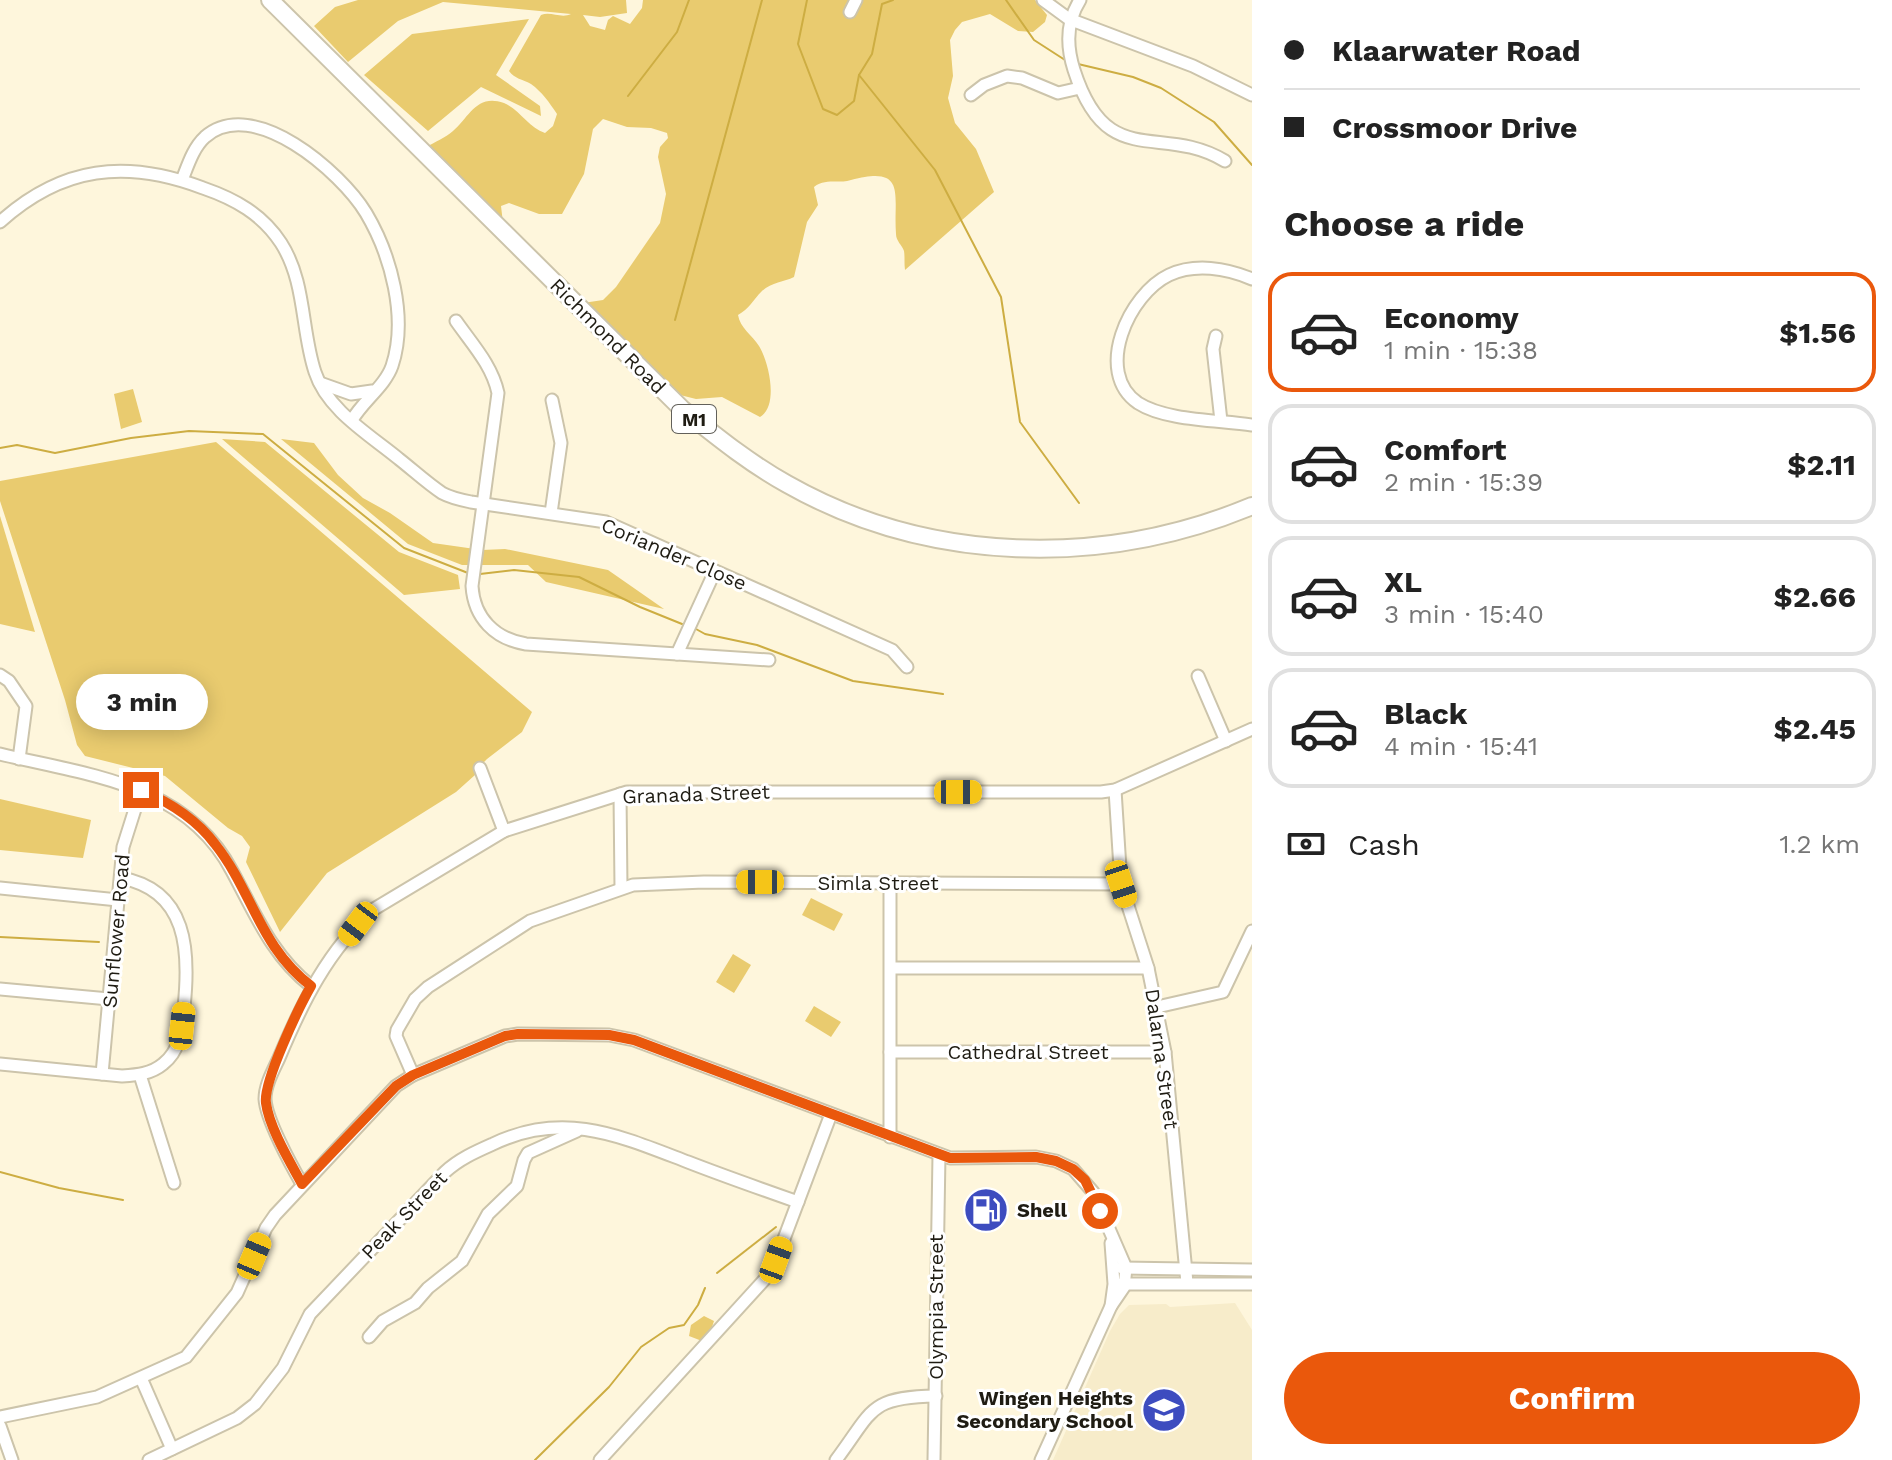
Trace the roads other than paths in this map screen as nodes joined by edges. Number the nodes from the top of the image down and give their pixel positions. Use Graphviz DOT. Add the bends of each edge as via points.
graph roads {
  1 [pos="270,0"];
  2 [pos="856,0"];
  3 [pos="1043,0"];
  4 [pos="1080,0"];
  5 [pos="850,12"];
  6 [pos="1069,19"];
  7 [pos="1080,88"];
  8 [pos="971,95"];
  9 [pos="1252,95"];
  10 [pos="1225,161"];
  11 [pos="182,180"];
  12 [pos="0,222"];
  13 [pos="1252,279"];
  14 [pos="456,321"];
  15 [pos="1216,336"];
  16 [pos="319,383"];
  17 [pos="373,391"];
  18 [pos="552,400"];
  19 [pos="352,420"];
  20 [pos="1221,421"];
  21 [pos="1252,425"];
  22 [pos="485,504"];
  23 [pos="1252,506"];
  24 [pos="551,513"];
  25 [pos="715,571"];
  26 [pos="677,654"];
  27 [pos="769,660"];
  28 [pos="907,667"];
  29 [pos="0,675"];
  30 [pos="1198,676"];
  31 [pos="1252,729"];
  32 [pos="1226,741"];
  33 [pos="0,754"];
  34 [pos="19,759"];
  35 [pos="480,768"];
  36 [pos="141,790"];
  37 [pos="1115,790"];
  38 [pos="620,794"];
  39 [pos="504,831"];
  40 [pos="121,878"];
  41 [pos="890,883"];
  42 [pos="1121,884"];
  43 [pos="0,888"];
  44 [pos="621,888"];
  45 [pos="118,900"];
  46 [pos="1252,931"];
  47 [pos="891,968"];
  48 [pos="1148,968"];
  49 [pos="311,986"];
  50 [pos="0,989"];
  51 [pos="109,999"];
  52 [pos="1157,1007"];
  53 [pos="890,1052"];
  54 [pos="1165,1052"];
  55 [pos="0,1064"];
  56 [pos="102,1074"];
  57 [pos="140,1075"];
  58 [pos="413,1075"];
  59 [pos="831,1114"];
  60 [pos="581,1128"];
  61 [pos="890,1137"];
  62 [pos="939,1155"];
  63 [pos="289,1161"];
  64 [pos="318,1167"];
  65 [pos="174,1183"];
  66 [pos="302,1184"];
  67 [pos="798,1202"];
  68 [pos="1120,1267"];
  69 [pos="1186,1268"];
  70 [pos="1252,1270"];
  71 [pos="1187,1283"];
  72 [pos="1119,1284"];
  73 [pos="1252,1284"];
  74 [pos="369,1337"];
  75 [pos="141,1378"];
  76 [pos="936,1396"];
  77 [pos="0,1417"];
  78 [pos="0,1426"];
  79 [pos="172,1449"];
  80 [pos="12,1460"];
  81 [pos="149,1460"];
  82 [pos="600,1460"];
  83 [pos="836,1460"];
  84 [pos="934,1460"];
  85 [pos="1041,1460"];
  1 -- 23 [label="highway, Richmond Road / M1" via="682,409 739,455 787,484 875,523 987,547 1061,550 1118,544 1184,530"];
  2 -- 5 [label="street"];
  3 -- 6 [label="street"];
  4 -- 6 [label="street"];
  6 -- 7 [label="street" via="1071,62"];
  6 -- 9 [label="street" via="1193,66"];
  7 -- 8 [label="street" via="1058,93 1007,76"];
  7 -- 10 [label="street" via="1090,109 1123,137 1206,151"];
  11 -- 12 [label="street" via="135,171 79,176 37,193"];
  11 -- 16 [label="street" via="235,200 283,246 299,288"];
  11 -- 17 [label="street" via="203,139 227,125 248,124 309,154 354,195 381,244 395,294 393,364"];
  13 -- 20 [label="street" via="1217,268 1172,274 1153,286 1134,309 1120,337 1119,377 1138,403"];
  14 -- 22 [label="street" via="487,363 498,393"];
  15 -- 20 [label="street"];
  16 -- 17 [label="street" via="351,394"];
  16 -- 19 [label="street, Coriander Close"];
  17 -- 19 [label="street"];
  18 -- 24 [label="street" via="561,443"];
  19 -- 22 [label="street, Coriander Close" via="443,493"];
  20 -- 21 [label="street"];
  22 -- 24 [label="street, Coriander Close"];
  22 -- 26 [label="street" via="473,595 481,618 496,633 526,644"];
  24 -- 25 [label="street, Coriander Close" via="606,522"];
  25 -- 26 [label="street"];
  25 -- 28 [label="street, Coriander Close" via="892,650"];
  26 -- 27 [label="street"];
  29 -- 34 [label="street" via="26,706"];
  30 -- 32 [label="street"];
  31 -- 32 [label="street, Granada Street"];
  32 -- 37 [label="street, Granada Street"];
  33 -- 34 [label="street"];
  34 -- 36 [label="street"];
  35 -- 39 [label="street"];
  36 -- 40 [label="street, Sunflower Road" via="126,832"];
  36 -- 49 [label="street" via="175,808 215,843 272,946"];
  37 -- 38 [label="street, Granada Street"];
  37 -- 42 [label="street, Dalarna Street"];
  38 -- 39 [label="street, Granada Street"];
  38 -- 44 [label="street"];
  39 -- 49 [label="street, Granada Street" via="374,909"];
  40 -- 45 [label="street, Sunflower Road"];
  40 -- 57 [label="street" via="160,894 187,950 176,1049 162,1066"];
  41 -- 42 [label="street, Simla Street"];
  41 -- 44 [label="street, Simla Street" via="675,882"];
  41 -- 47 [label="street"];
  42 -- 48 [label="street, Dalarna Street"];
  43 -- 45 [label="street"];
  44 -- 58 [label="street, Simla Street" via="530,921 428,987 397,1030"];
  45 -- 51 [label="street, Sunflower Road"];
  46 -- 52 [label="street" via="1223,992"];
  47 -- 48 [label="street"];
  47 -- 53 [label="street"];
  48 -- 52 [label="street, Dalarna Street"];
  49 -- 63 [label="street, Granada Street" via="266,1092 268,1112"];
  50 -- 51 [label="street"];
  51 -- 56 [label="street, Sunflower Road"];
  52 -- 54 [label="street, Dalarna Street"];
  53 -- 54 [label="street, Cathedral Street"];
  53 -- 61 [label="street"];
  54 -- 69 [label="street, Dalarna Street"];
  55 -- 56 [label="street"];
  56 -- 57 [label="street"];
  57 -- 65 [label="street"];
  58 -- 59 [label="street" via="505,1036 609,1035"];
  58 -- 64 [label="street"];
  59 -- 61 [label="street"];
  59 -- 67 [label="street"];
  60 -- 67 [label="street, Peak Street" via="616,1134"];
  60 -- 74 [label="street" via="528,1153 517,1186 488,1214 462,1261"];
  60 -- 79 [label="street, Peak Street" via="525,1130 456,1162 310,1314 263,1395 237,1418"];
  61 -- 62 [label="street"];
  62 -- 68 [label="street" via="959,1160 1036,1157 1065,1164 1093,1192"];
  62 -- 76 [label="street, Olympia Street"];
  63 -- 64 [label="street" via="305,1170"];
  63 -- 66 [label="street, Granada Street"];
  64 -- 66 [label="street"];
  66 -- 75 [label="street" via="266,1228 237,1293 195,1349"];
  67 -- 82 [label="street" via="765,1279"];
  68 -- 69 [label="street"];
  68 -- 72 [label="street"];
  69 -- 70 [label="street"];
  69 -- 71 [label="street, Dalarna Street"];
  71 -- 72 [label="street"];
  71 -- 73 [label="street"];
  72 -- 85 [label="street"];
  75 -- 77 [label="street" via="97,1397"];
  75 -- 79 [label="street"];
  76 -- 83 [label="street" via="904,1397 880,1405"];
  76 -- 84 [label="street, Olympia Street"];
  78 -- 80 [label="street"];
  79 -- 81 [label="street, Peak Street"];
}
